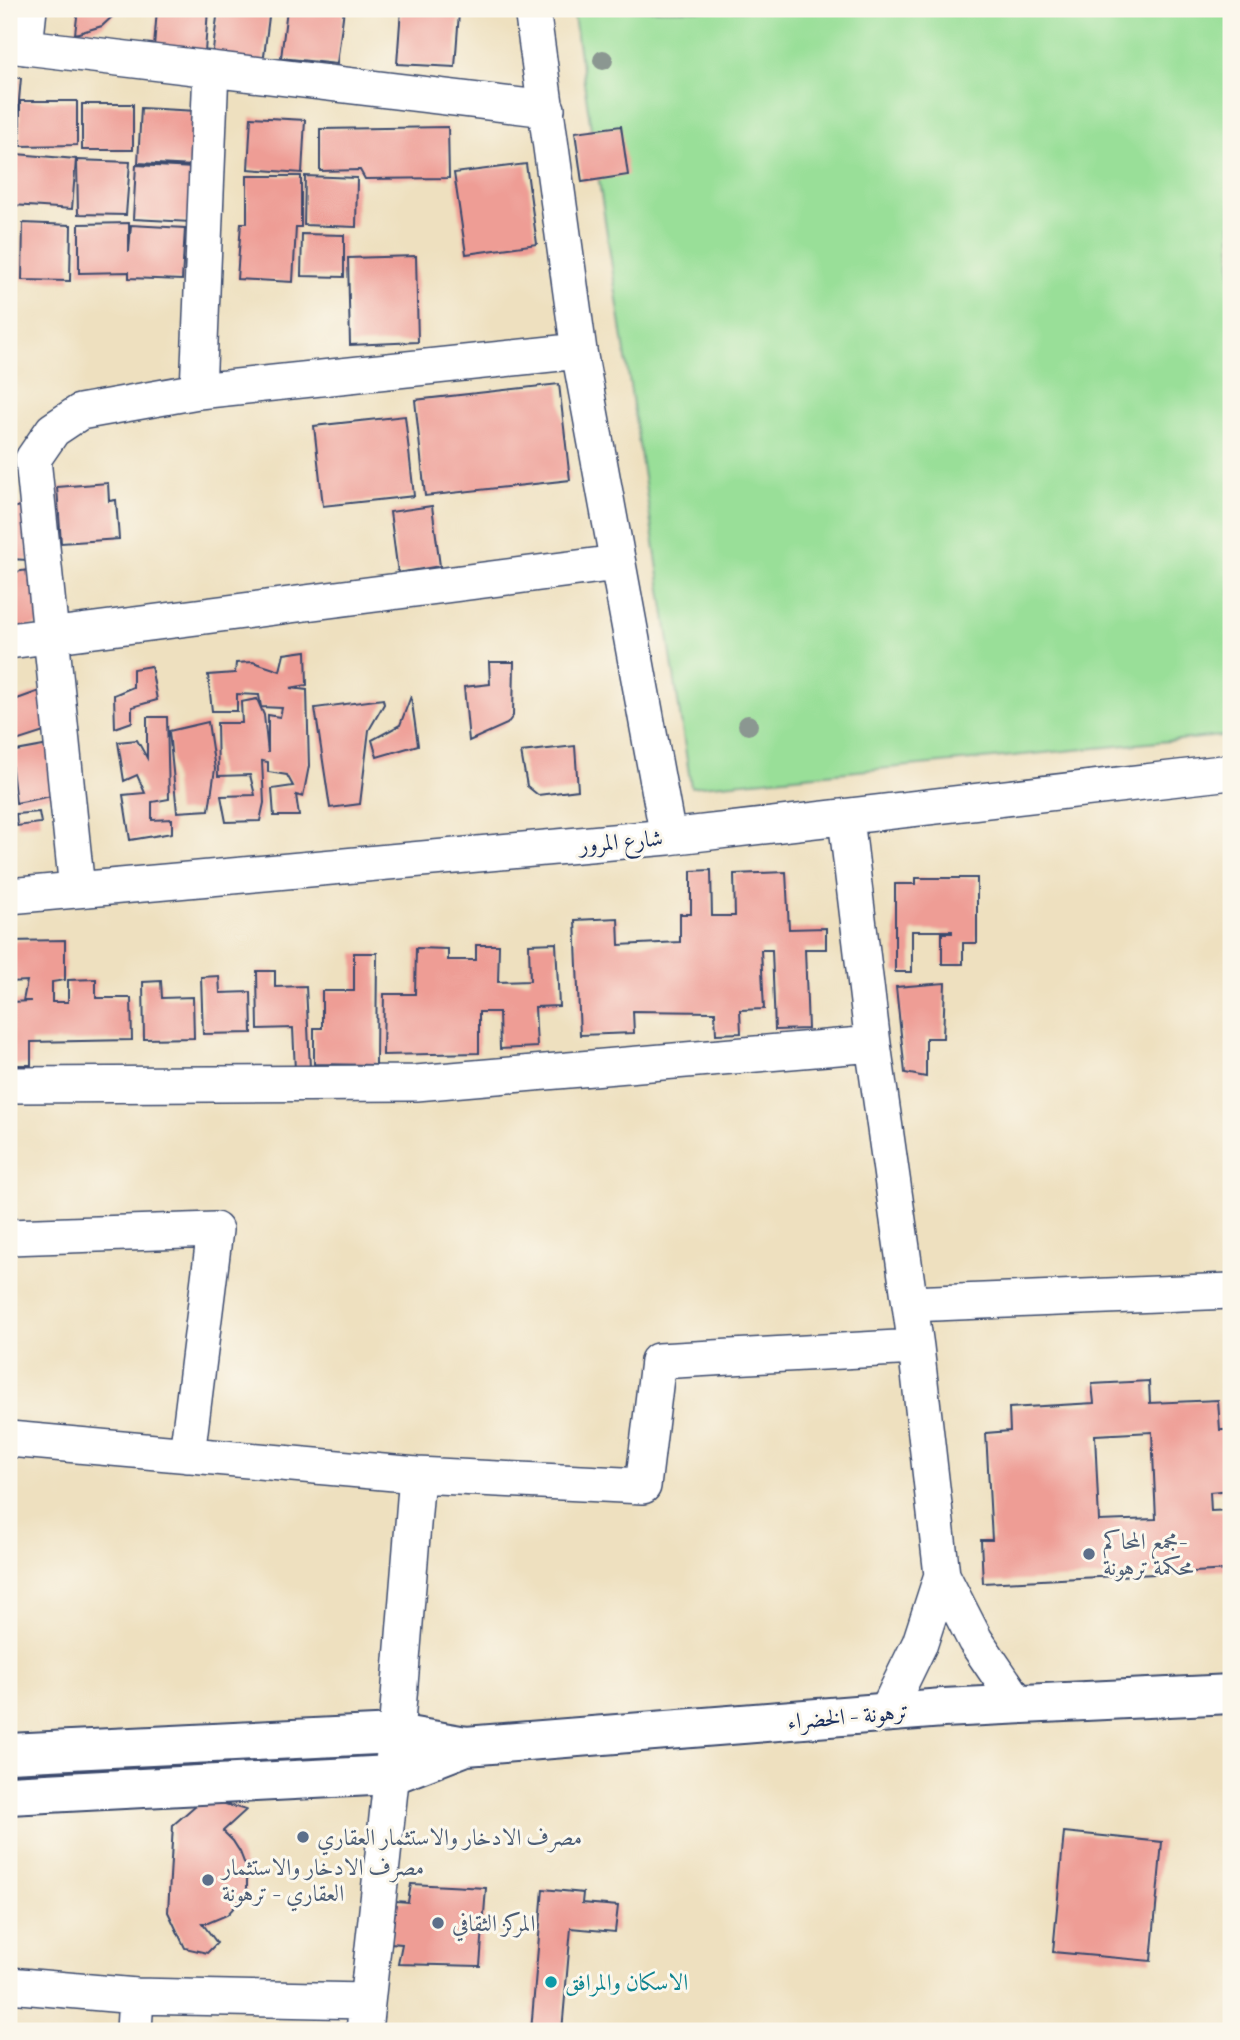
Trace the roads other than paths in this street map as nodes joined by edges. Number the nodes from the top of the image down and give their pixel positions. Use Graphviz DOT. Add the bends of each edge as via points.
graph roads {
  1 [pos="29,9"];
  2 [pos="532,9"];
  3 [pos="17,46"];
  4 [pos="211,69"];
  5 [pos="547,109"];
  6 [pos="579,351"];
  7 [pos="198,391"];
  8 [pos="21,461"];
  9 [pos="617,563"];
  10 [pos="50,635"];
  11 [pos="9,641"];
  12 [pos="1231,772"];
  13 [pos="846,818"];
  14 [pos="668,837"];
  15 [pos="77,890"];
  16 [pos="9,896"];
  17 [pos="873,1044"];
  18 [pos="9,1084"];
  19 [pos="9,1237"];
  20 [pos="1231,1291"];
  21 [pos="910,1304"];
  22 [pos="916,1347"];
  23 [pos="9,1439"];
  24 [pos="187,1455"];
  25 [pos="417,1475"];
  26 [pos="942,1575"];
  27 [pos="1231,1694"];
  28 [pos="1019,1705"];
  29 [pos="886,1713"];
  30 [pos="396,1734"];
  31 [pos="466,1746"];
  32 [pos="9,1753"];
  33 [pos="391,1775"];
  34 [pos="9,1795"];
  35 [pos="9,1985"];
  36 [pos="136,1996"];
  37 [pos="364,2016"];
  38 [pos="134,2031"];
  1 -- 3 [label="street"];
  2 -- 5 [label="street"];
  3 -- 4 [label="street"];
  4 -- 5 [label="street"];
  4 -- 7 [label="street"];
  5 -- 6 [label="street"];
  6 -- 7 [label="street"];
  6 -- 9 [label="street"];
  7 -- 8 [label="street" via="80,412"];
  8 -- 10 [label="street"];
  9 -- 10 [label="street"];
  9 -- 14 [label="street"];
  10 -- 11 [label="street"];
  10 -- 15 [label="street"];
  12 -- 13 [label="street, شارع المرور"];
  13 -- 14 [label="street, شارع المرور"];
  13 -- 17 [label="street"];
  14 -- 15 [label="street, شارع المرور"];
  15 -- 16 [label="street, شارع المرور"];
  17 -- 18 [label="street" via="416,1083"];
  17 -- 21 [label="street"];
  19 -- 24 [label="street" via="215,1230"];
  20 -- 21 [label="street"];
  21 -- 22 [label="street"];
  22 -- 25 [label="street" via="658,1361 643,1486"];
  22 -- 26 [label="street"];
  23 -- 24 [label="street"];
  24 -- 25 [label="street"];
  25 -- 30 [label="street"];
  26 -- 28 [label="street" via="975,1640"];
  26 -- 29 [label="street" via="920,1643"];
  27 -- 28 [label="highway, ترهونة - الخضراء"];
  28 -- 29 [label="highway, ترهونة - الخضراء"];
  29 -- 31 [label="highway, ترهونة - الخضراء"];
  30 -- 31 [label="highway"];
  30 -- 32 [label="highway"];
  30 -- 33 [label="street"];
  31 -- 33 [label="highway"];
  33 -- 34 [label="highway"];
  33 -- 37 [label="street"];
  35 -- 36 [label="street"];
  36 -- 37 [label="street"];
  36 -- 38 [label="street"];
}
